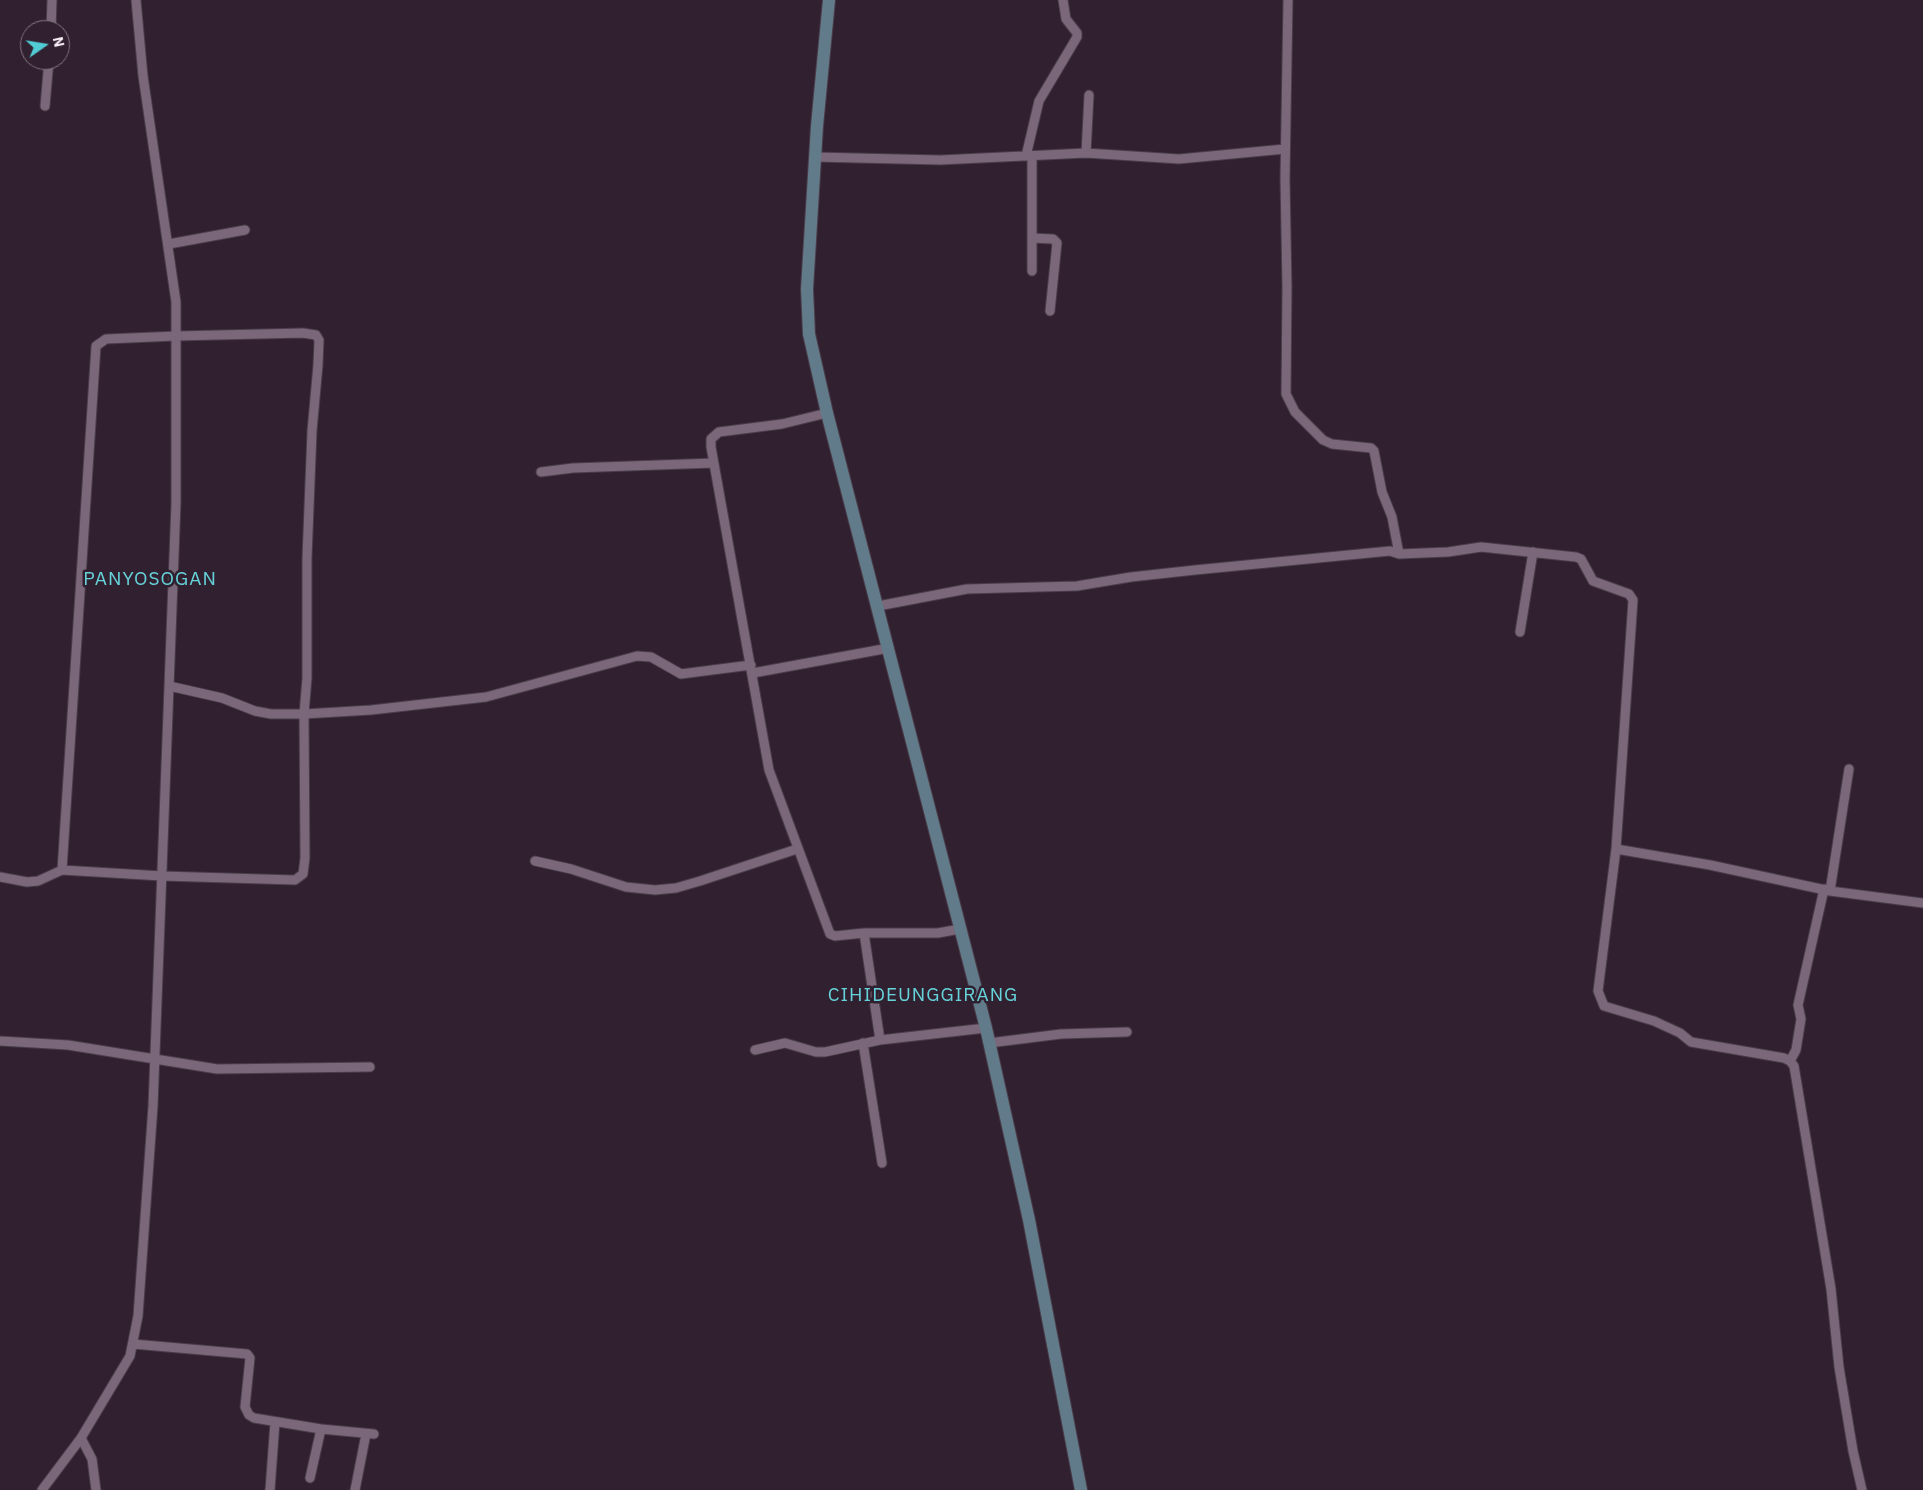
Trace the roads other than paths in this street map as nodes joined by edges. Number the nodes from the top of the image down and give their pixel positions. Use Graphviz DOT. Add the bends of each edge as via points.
graph roads {
  1 [pos="52,0"];
  2 [pos="136,0"];
  3 [pos="829,0"];
  4 [pos="1064,0"];
  5 [pos="1288,0"];
  6 [pos="51,20"];
  7 [pos="47,70"];
  8 [pos="1090,95"];
  9 [pos="45,106"];
  10 [pos="1285,149"];
  11 [pos="1086,153"];
  12 [pos="1029,156"];
  13 [pos="815,157"];
  14 [pos="245,230"];
  15 [pos="1032,238"];
  16 [pos="169,244"];
  17 [pos="1032,271"];
  18 [pos="1050,311"];
  19 [pos="176,336"];
  20 [pos="827,413"];
  21 [pos="714,463"];
  22 [pos="541,472"];
  23 [pos="1533,552"];
  24 [pos="1399,554"];
  25 [pos="878,606"];
  26 [pos="1520,632"];
  27 [pos="888,648"];
  28 [pos="752,669"];
  29 [pos="169,686"];
  30 [pos="304,714"];
  31 [pos="1849,769"];
  32 [pos="797,849"];
  33 [pos="1616,849"];
  34 [pos="535,861"];
  35 [pos="62,870"];
  36 [pos="162,876"];
  37 [pos="0,877"];
  38 [pos="1827,890"];
  39 [pos="1923,903"];
  40 [pos="960,929"];
  41 [pos="864,933"];
  42 [pos="986,1028"];
  43 [pos="1127,1032"];
  44 [pos="880,1040"];
  45 [pos="0,1041"];
  46 [pos="989,1043"];
  47 [pos="863,1044"];
  48 [pos="756,1050"];
  49 [pos="155,1058"];
  50 [pos="1790,1061"];
  51 [pos="370,1066"];
  52 [pos="882,1163"];
  53 [pos="133,1344"];
  54 [pos="275,1422"];
  55 [pos="321,1429"];
  56 [pos="80,1438"];
  57 [pos="310,1478"];
  58 [pos="42,1490"];
  59 [pos="96,1490"];
  60 [pos="270,1490"];
  61 [pos="355,1490"];
  62 [pos="1081,1490"];
  63 [pos="1862,1490"];
  1 -- 6 [label="street"];
  2 -- 16 [label="street" via="142,76"];
  3 -- 13 [label="main road"];
  4 -- 12 [label="street" via="1066,19 1077,37 1039,101"];
  5 -- 10 [label="street"];
  7 -- 9 [label="street"];
  8 -- 11 [label="street"];
  10 -- 11 [label="street" via="1179,159"];
  10 -- 24 [label="street" via="1286,394 1295,412 1323,440 1374,451"];
  11 -- 12 [label="street"];
  12 -- 13 [label="street" via="940,160"];
  12 -- 15 [label="street"];
  13 -- 20 [label="main road" via="807,314"];
  14 -- 16 [label="street"];
  15 -- 17 [label="street"];
  15 -- 18 [label="street" via="1053,239 1056,243"];
  16 -- 19 [label="street" via="176,302"];
  19 -- 29 [label="street" via="176,503"];
  19 -- 30 [label="street" via="303,333 318,338 307,558"];
  19 -- 35 [label="street" via="106,339 95,349"];
  20 -- 21 [label="street" via="782,424 718,432 711,439"];
  20 -- 25 [label="main road"];
  21 -- 22 [label="street"];
  21 -- 28 [label="street"];
  23 -- 24 [label="street" via="1481,547"];
  23 -- 26 [label="street"];
  23 -- 33 [label="street" via="1576,556 1593,581 1629,594 1633,600"];
  24 -- 25 [label="street" via="1390,552 1186,571 1078,586 967,589"];
  25 -- 27 [label="main road"];
  27 -- 28 [label="street"];
  27 -- 40 [label="main road"];
  28 -- 30 [label="street" via="681,674 651,657 637,656 486,697"];
  28 -- 32 [label="street" via="769,770"];
  29 -- 30 [label="street" via="222,698 255,711"];
  29 -- 36 [label="street"];
  30 -- 36 [label="street" via="304,874 295,880"];
  31 -- 38 [label="street"];
  32 -- 34 [label="street" via="676,888 655,890 626,887"];
  32 -- 41 [label="street" via="830,934"];
  33 -- 38 [label="street"];
  33 -- 50 [label="street" via="1598,977 1598,991 1604,1006 1654,1021 1692,1042"];
  35 -- 36 [label="street"];
  35 -- 37 [label="street" via="38,881"];
  36 -- 49 [label="street"];
  38 -- 39 [label="street"];
  38 -- 50 [label="street" via="1798,1005 1801,1019 1796,1050"];
  40 -- 41 [label="street" via="938,933"];
  40 -- 42 [label="main road"];
  41 -- 44 [label="street"];
  42 -- 44 [label="street"];
  42 -- 46 [label="main road"];
  43 -- 46 [label="street" via="1061,1034"];
  44 -- 47 [label="street"];
  45 -- 49 [label="street" via="68,1045"];
  46 -- 62 [label="main road" via="1024,1195"];
  47 -- 48 [label="street" via="825,1052 786,1043"];
  47 -- 52 [label="street"];
  49 -- 51 [label="street" via="217,1069"];
  49 -- 53 [label="street" via="138,1316"];
  50 -- 63 [label="street" via="1796,1072 1831,1289 1839,1367"];
  53 -- 54 [label="street" via="247,1354 250,1358 247,1412 254,1418"];
  53 -- 56 [label="street" via="130,1356"];
  54 -- 55 [label="street"];
  54 -- 60 [label="street"];
  55 -- 57 [label="street"];
  55 -- 61 [label="street" via="370,1434"];
  56 -- 58 [label="street"];
  56 -- 59 [label="street" via="92,1459"];
}
